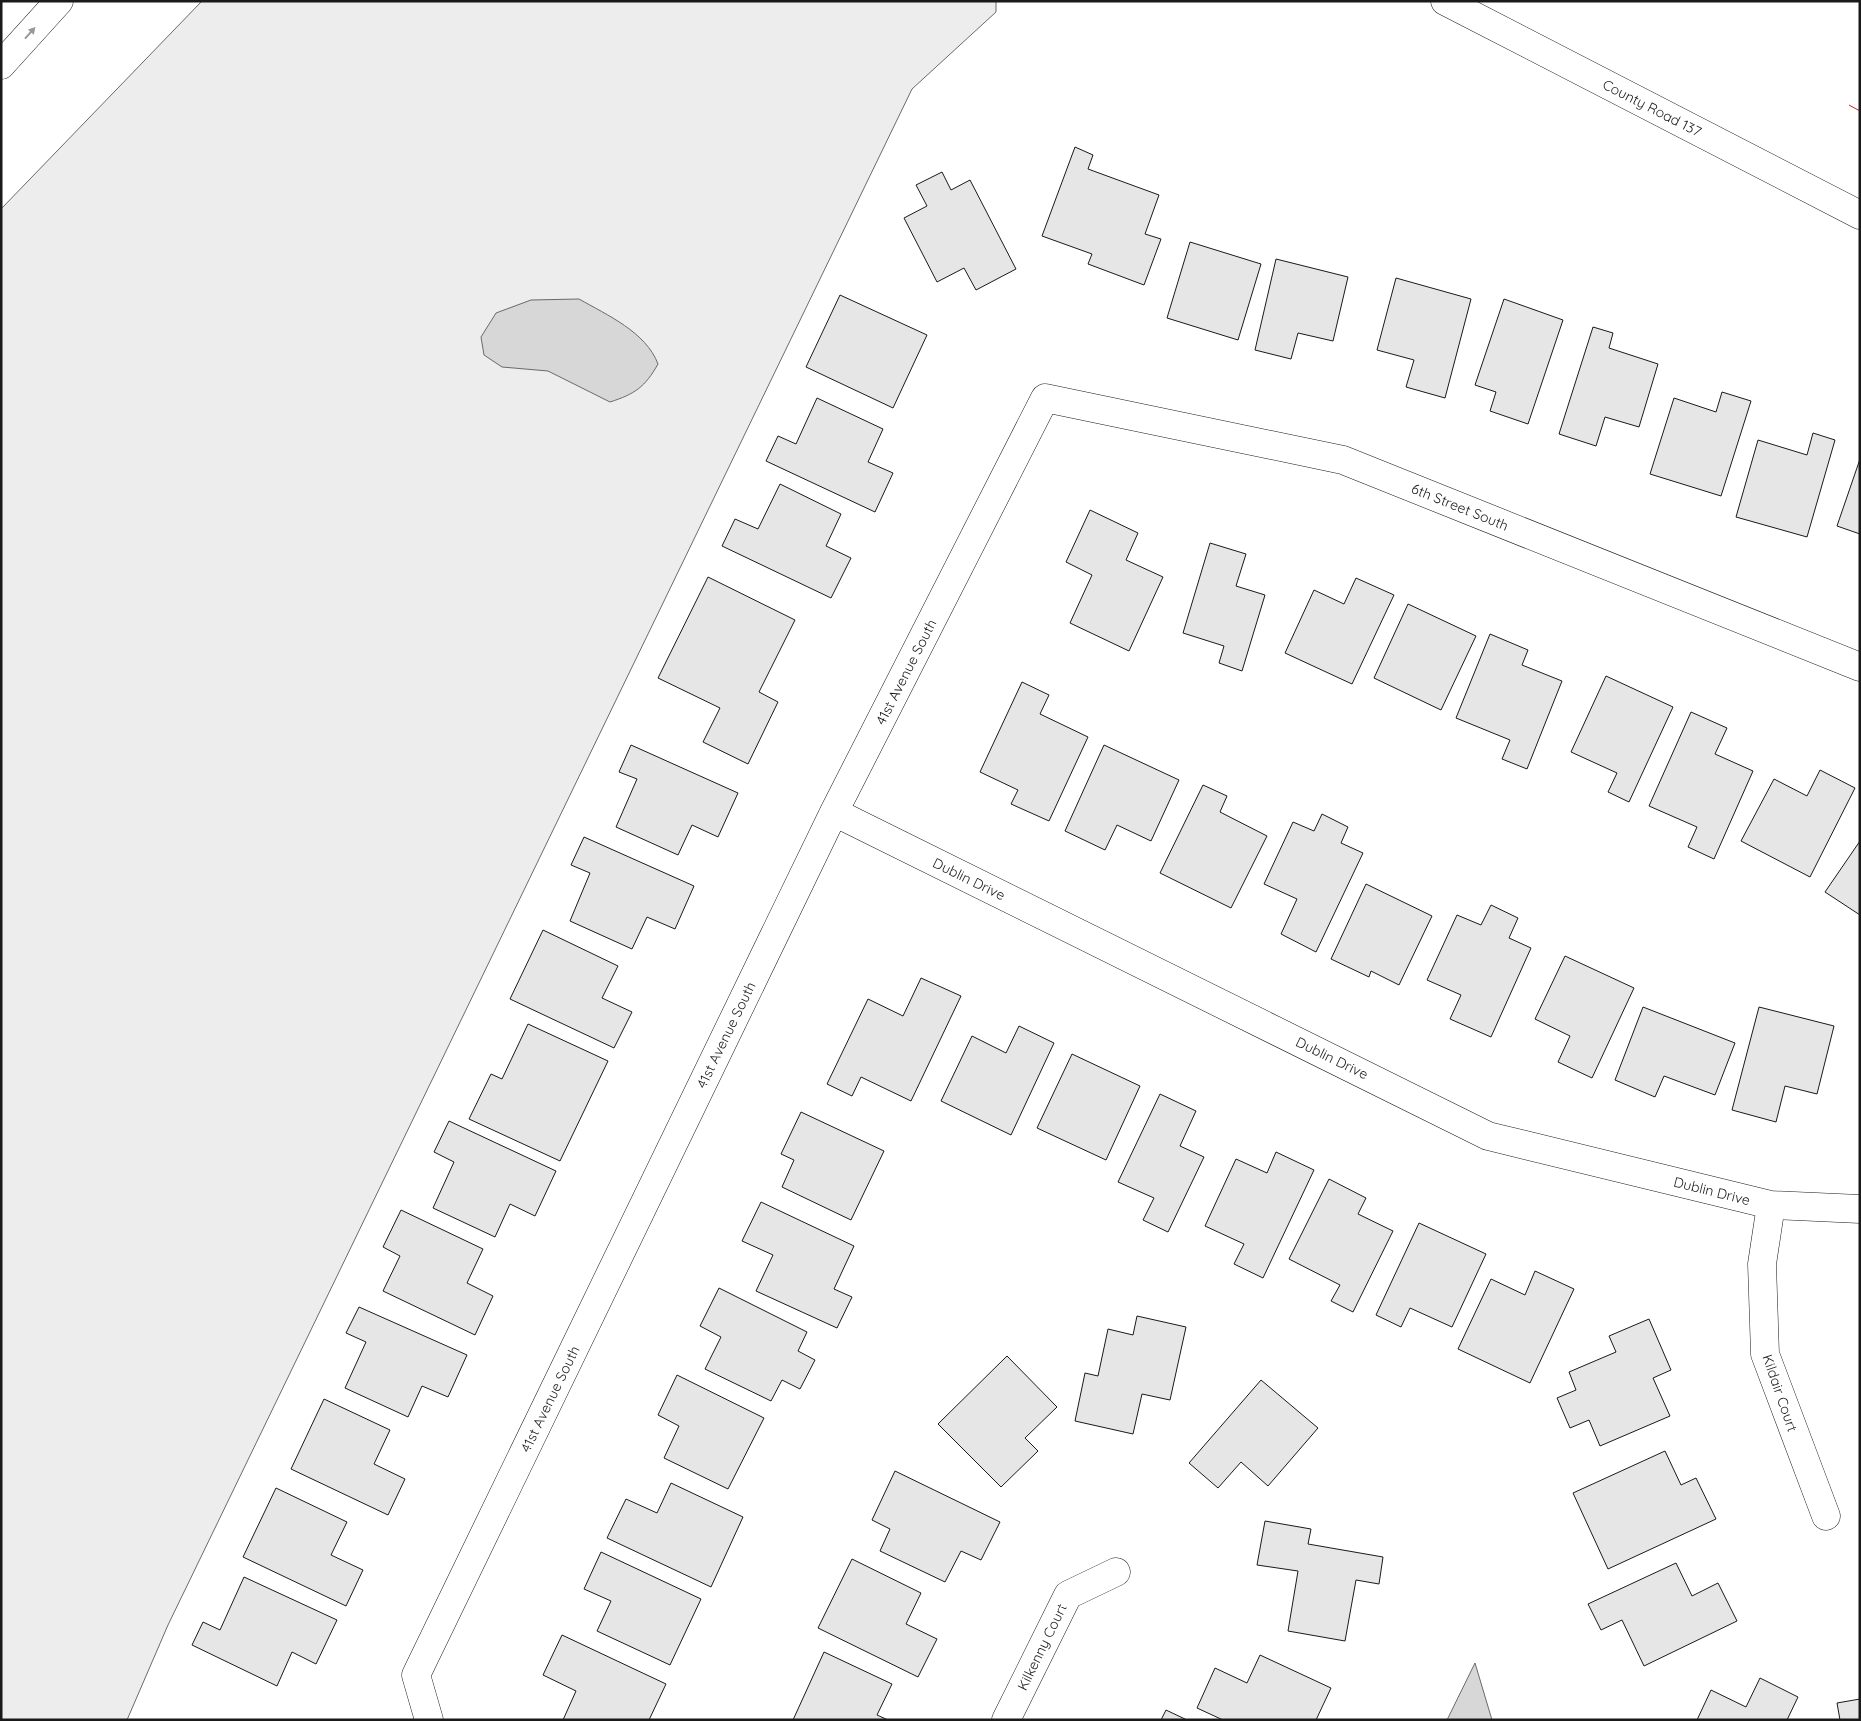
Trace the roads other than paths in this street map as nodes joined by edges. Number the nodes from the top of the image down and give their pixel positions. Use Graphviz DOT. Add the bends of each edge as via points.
graph roads {
  1 [pos="59,1"];
  2 [pos="1445,1"];
  3 [pos="1,65"];
  4 [pos="1860,215"];
  5 [pos="1044,398"];
  6 [pos="1860,668"];
  7 [pos="834,812"];
  8 [pos="1771,1205"];
  9 [pos="1860,1209"];
  10 [pos="1826,1516"];
  11 [pos="1116,1572"];
  12 [pos="428,1720"];
  13 [pos="1006,1720"];
  3 -- 1 [label="main road, one-way"];
  2 -- 4 [label="main road, County Road 137"];
  5 -- 6 [label="main road, 6th Street South" via="1343,460"];
  5 -- 7 [label="main road, 41st Avenue South"];
  7 -- 8 [label="main road, Dublin Drive" via="1488,1136"];
  7 -- 12 [label="main road, 41st Avenue South" via="416,1674"];
  8 -- 9 [label="main road, Dublin Drive"];
  8 -- 10 [label="main road, Kildair Court" via="1762,1264 1765,1354"];
  11 -- 13 [label="main road, Kilkenny Court" via="1068,1595"];
}
